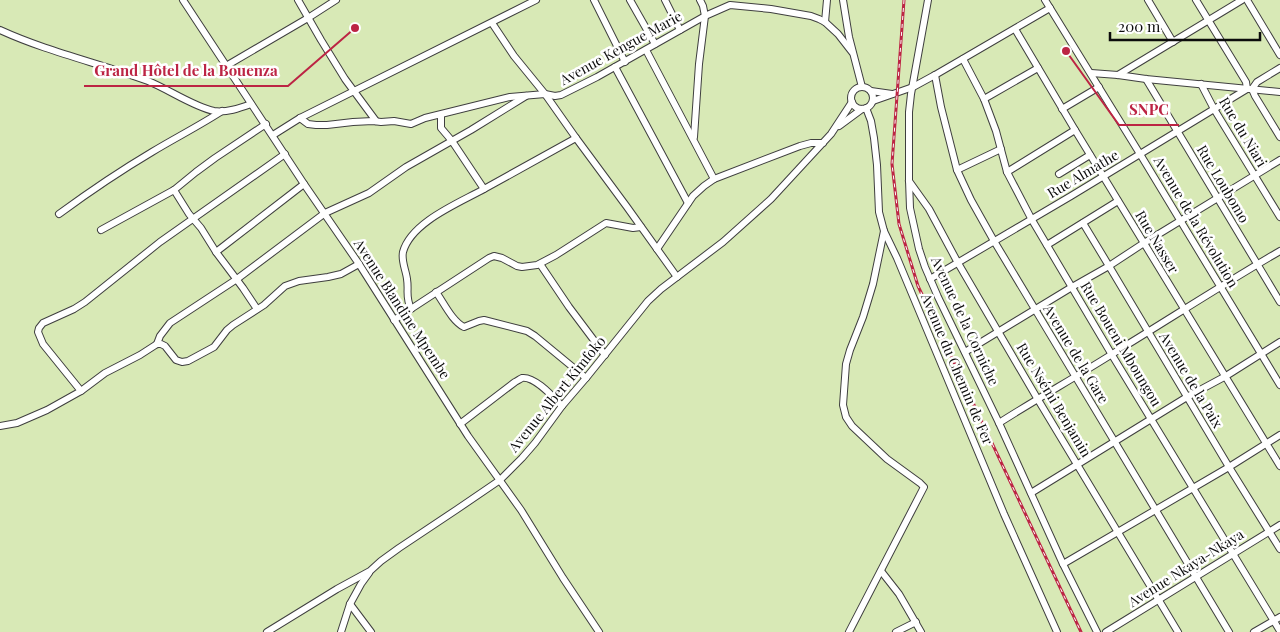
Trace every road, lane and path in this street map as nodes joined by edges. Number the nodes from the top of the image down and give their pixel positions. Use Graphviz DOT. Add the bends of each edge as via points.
graph roads {
  1 [pos="183,0"];
  2 [pos="298,0"];
  3 [pos="336,0"];
  4 [pos="536,0"];
  5 [pos="594,0"];
  6 [pos="630,0"];
  7 [pos="665,0"];
  8 [pos="700,0"];
  9 [pos="826,0"];
  10 [pos="843,0"];
  11 [pos="928,0"];
  12 [pos="1045,0"];
  13 [pos="1148,0"];
  14 [pos="1196,0"];
  15 [pos="1242,0"];
  16 [pos="1247,0"];
  17 [pos="731,2"];
  18 [pos="1050,8"];
  19 [pos="705,16"];
  20 [pos="308,18"];
  21 [pos="1208,20"];
  22 [pos="825,22"];
  23 [pos="492,23"];
  24 [pos="1015,29"];
  25 [pos="0,30"];
  26 [pos="680,30"];
  27 [pos="1173,42"];
  28 [pos="655,44"];
  29 [pos="646,50"];
  30 [pos="852,52"];
  31 [pos="1280,55"];
  32 [pos="963,59"];
  33 [pos="625,62"];
  34 [pos="226,66"];
  35 [pos="615,67"];
  36 [pos="1038,68"];
  37 [pos="1280,68"];
  38 [pos="1091,73"];
  39 [pos="935,75"];
  40 [pos="1118,75"];
  41 [pos="1146,79"];
  42 [pos="1201,84"];
  43 [pos="862,86"];
  44 [pos="913,87"];
  45 [pos="1099,87"];
  46 [pos="1250,89"];
  47 [pos="871,91"];
  48 [pos="354,92"];
  49 [pos="1280,92"];
  50 [pos="545,94"];
  51 [pos="893,94"];
  52 [pos="527,95"];
  53 [pos="984,100"];
  54 [pos="873,101"];
  55 [pos="852,102"];
  56 [pos="252,104"];
  57 [pos="864,108"];
  58 [pos="1062,109"];
  59 [pos="1214,109"];
  60 [pos="222,111"];
  61 [pos="441,115"];
  62 [pos="300,118"];
  63 [pos="376,121"];
  64 [pos="266,124"];
  65 [pos="834,130"];
  66 [pos="1075,130"];
  67 [pos="1176,131"];
  68 [pos="273,135"];
  69 [pos="1280,137"];
  70 [pos="576,138"];
  71 [pos="694,138"];
  72 [pos="452,141"];
  73 [pos="823,143"];
  74 [pos="1001,149"];
  75 [pos="285,154"];
  76 [pos="1140,154"];
  77 [pos="1090,155"];
  78 [pos="1280,160"];
  79 [pos="958,170"];
  80 [pos="1007,172"];
  81 [pos="1059,174"];
  82 [pos="1255,176"];
  83 [pos="1104,177"];
  84 [pos="714,179"];
  85 [pos="909,180"];
  86 [pos="304,184"];
  87 [pos="484,189"];
  88 [pos="174,190"];
  89 [pos="1218,198"];
  90 [pos="1118,201"];
  91 [pos="688,203"];
  92 [pos="59,214"];
  93 [pos="325,214"];
  94 [pos="1280,217"];
  95 [pos="194,219"];
  96 [pos="1032,220"];
  97 [pos="1181,220"];
  98 [pos="1083,223"];
  99 [pos="641,227"];
  100 [pos="101,230"];
  101 [pos="884,231"];
  102 [pos="994,241"];
  103 [pos="1144,243"];
  104 [pos="1047,245"];
  105 [pos="657,249"];
  106 [pos="1280,251"];
  107 [pos="216,252"];
  108 [pos="958,263"];
  109 [pos="359,264"];
  110 [pos="540,264"];
  111 [pos="1257,264"];
  112 [pos="1109,266"];
  113 [pos="677,277"];
  114 [pos="237,279"];
  115 [pos="930,279"];
  116 [pos="1221,286"];
  117 [pos="1072,287"];
  118 [pos="436,292"];
  119 [pos="1280,302"];
  120 [pos="257,309"];
  121 [pos="411,309"];
  122 [pos="1035,310"];
  123 [pos="1184,310"];
  124 [pos="394,320"];
  125 [pos="999,331"];
  126 [pos="1148,332"];
  127 [pos="1280,342"];
  128 [pos="157,344"];
  129 [pos="965,352"];
  130 [pos="1261,354"];
  131 [pos="605,355"];
  132 [pos="1112,355"];
  133 [pos="1075,376"];
  134 [pos="1226,376"];
  135 [pos="586,378"];
  136 [pos="1280,385"];
  137 [pos="81,391"];
  138 [pos="1187,397"];
  139 [pos="1037,398"];
  140 [pos="562,406"];
  141 [pos="1152,420"];
  142 [pos="999,423"];
  143 [pos="460,424"];
  144 [pos="0,426"];
  145 [pos="1280,435"];
  146 [pos="1114,442"];
  147 [pos="1266,444"];
  148 [pos="1078,465"];
  149 [pos="1280,466"];
  150 [pos="1229,467"];
  151 [pos="500,480"];
  152 [pos="1193,487"];
  153 [pos="1031,493"];
  154 [pos="1155,510"];
  155 [pos="1280,525"];
  156 [pos="1118,531"];
  157 [pos="1270,531"];
  158 [pos="1280,549"];
  159 [pos="1233,554"];
  160 [pos="1063,564"];
  161 [pos="370,571"];
  162 [pos="881,571"];
  163 [pos="1196,576"];
  164 [pos="1159,600"];
  165 [pos="350,604"];
  166 [pos="1280,617"];
  167 [pos="1274,620"];
  168 [pos="916,622"];
  169 [pos="1280,631"];
  170 [pos="267,632"];
  171 [pos="341,632"];
  172 [pos="371,632"];
  173 [pos="599,632"];
  174 [pos="849,632"];
  175 [pos="896,632"];
  176 [pos="922,632"];
  177 [pos="1057,632"];
  178 [pos="1097,632"];
  179 [pos="1106,632"];
  180 [pos="1178,632"];
  181 [pos="1229,632"];
  182 [pos="1254,632"];
  1 -- 34 [label="street, Avenue Blandine Mpembe"];
  2 -- 20 [label="street"];
  3 -- 20 [label="street"];
  4 -- 23 [label="street"];
  5 -- 33 [label="street"];
  6 -- 28 [label="street"];
  7 -- 26 [label="street"];
  8 -- 19 [label="street"];
  9 -- 22 [label="street"];
  10 -- 30 [label="street"];
  11 -- 44 [label="street, Avenue de la Corniche"];
  12 -- 18 [label="street, Avenue de la Révolution"];
  13 -- 27 [label="street"];
  14 -- 21 [label="street"];
  15 -- 21 [label="street"];
  16 -- 31 [label="street"];
  17 -- 19 [label="street, Avenue Kengue Marie"];
  17 -- 22 [label="street, Avenue Kengue Marie" via="811,16"];
  18 -- 24 [label="street"];
  18 -- 38 [label="street, Avenue de la Révolution"];
  19 -- 26 [label="street, Avenue Kengue Marie"];
  19 -- 71 [label="street"];
  20 -- 34 [label="street"];
  20 -- 48 [label="street"];
  21 -- 27 [label="street"];
  21 -- 46 [label="street"];
  22 -- 30 [label="street, Avenue Kengue Marie"];
  23 -- 48 [label="street"];
  23 -- 50 [label="street"];
  24 -- 32 [label="street"];
  24 -- 36 [label="street, Rue Nasser"];
  25 -- 60 [label="street" via="150,82 214,111"];
  26 -- 28 [label="street, Avenue Kengue Marie"];
  27 -- 40 [label="street"];
  28 -- 29 [label="street, Avenue Kengue Marie"];
  29 -- 33 [label="street, Avenue Kengue Marie"];
  29 -- 71 [label="street"];
  30 -- 43 [label="street"];
  32 -- 39 [label="street"];
  32 -- 53 [label="street, Rue Boueni Mboungou"];
  33 -- 35 [label="street, Avenue Kengue Marie"];
  34 -- 56 [label="street, Avenue Blandine Mpembe"];
  35 -- 50 [label="street, Avenue Kengue Marie" via="567,93"];
  35 -- 91 [label="street"];
  36 -- 53 [label="street"];
  36 -- 58 [label="street, Rue Nasser"];
  37 -- 46 [label="street, Rue Almathe"];
  38 -- 40 [label="street"];
  38 -- 45 [label="street, Avenue de la Révolution"];
  39 -- 44 [label="street"];
  39 -- 79 [label="street, Avenue de la Gare"];
  40 -- 41 [label="street"];
  41 -- 42 [label="street"];
  41 -- 67 [label="street, Rue Loubomo"];
  42 -- 46 [label="street"];
  42 -- 59 [label="street, Rue du Niari"];
  43 -- 47 [label="street"];
  43 -- 55 [label="street" via="854,90"];
  44 -- 51 [label="street"];
  44 -- 85 [label="street, Avenue de la Corniche" via="909,112"];
  45 -- 58 [label="street"];
  45 -- 76 [label="street, Avenue de la Révolution"];
  46 -- 49 [label="street"];
  46 -- 59 [label="street, Rue Almathe"];
  46 -- 69 [label="street"];
  47 -- 51 [label="street"];
  47 -- 54 [label="street"];
  48 -- 62 [label="street"];
  48 -- 63 [label="street"];
  50 -- 52 [label="street, Avenue Kengue Marie"];
  50 -- 70 [label="street"];
  51 -- 54 [label="street"];
  52 -- 61 [label="street, Avenue Kengue Marie"];
  52 -- 72 [label="street"];
  53 -- 74 [label="street, Rue Boueni Mboungou"];
  54 -- 57 [label="street"];
  55 -- 57 [label="street" via="856,107"];
  55 -- 65 [label="street, Avenue Albert Kimfoko"];
  56 -- 60 [label="street"];
  56 -- 64 [label="street, Avenue Blandine Mpembe"];
  57 -- 65 [label="street, Avenue Albert Kimfoko"];
  57 -- 101 [label="street, Avenue du Chemin de Fer" via="873,128 879,212"];
  58 -- 66 [label="street, Rue Nasser"];
  59 -- 67 [label="street, Rue Almathe"];
  59 -- 82 [label="street, Rue du Niari"];
  60 -- 92 [label="street" via="118,173"];
  61 -- 63 [label="street, Avenue Kengue Marie" via="410,124"];
  61 -- 72 [label="street" via="441,128"];
  62 -- 63 [label="street, Avenue Kengue Marie" via="316,125"];
  62 -- 68 [label="street"];
  64 -- 68 [label="street, Avenue Blandine Mpembe"];
  64 -- 88 [label="street"];
  65 -- 73 [label="street, Avenue Albert Kimfoko"];
  66 -- 77 [label="street, Rue Nasser"];
  66 -- 80 [label="street"];
  67 -- 76 [label="street, Rue Almathe"];
  67 -- 89 [label="street, Rue Loubomo"];
  68 -- 75 [label="street, Avenue Blandine Mpembe"];
  70 -- 87 [label="street"];
  70 -- 99 [label="street"];
  71 -- 84 [label="street"];
  72 -- 87 [label="street"];
  72 -- 93 [label="street" via="369,193"];
  73 -- 84 [label="street" via="800,146"];
  73 -- 113 [label="street, Avenue Albert Kimfoko" via="771,199 724,242"];
  74 -- 79 [label="street"];
  74 -- 80 [label="street, Rue Boueni Mboungou"];
  75 -- 86 [label="street, Avenue Blandine Mpembe"];
  75 -- 95 [label="street"];
  76 -- 83 [label="street, Rue Almathe"];
  76 -- 97 [label="street, Avenue de la Révolution"];
  77 -- 81 [label="street"];
  77 -- 83 [label="street, Rue Nasser"];
  78 -- 82 [label="street"];
  79 -- 102 [label="street, Avenue de la Gare"];
  80 -- 96 [label="street, Rue Boueni Mboungou"];
  82 -- 89 [label="street"];
  82 -- 94 [label="street, Rue du Niari"];
  83 -- 90 [label="street, Rue Nasser"];
  83 -- 96 [label="street, Rue Almathe"];
  84 -- 91 [label="street"];
  85 -- 108 [label="street, Rue Nsémi Benjamin"];
  85 -- 115 [label="street, Avenue de la Corniche" via="914,228"];
  86 -- 93 [label="street, Avenue Blandine Mpembe"];
  86 -- 107 [label="street"];
  87 -- 121 [label="street" via="435,216 416,230 407,242 402,254 408,280 406,296"];
  88 -- 95 [label="street"];
  88 -- 100 [label="street"];
  89 -- 97 [label="street"];
  89 -- 111 [label="street, Rue Loubomo"];
  90 -- 98 [label="street"];
  90 -- 103 [label="street, Rue Nasser"];
  91 -- 105 [label="street"];
  93 -- 109 [label="street, Avenue Blandine Mpembe"];
  93 -- 114 [label="street"];
  95 -- 107 [label="street"];
  95 -- 137 [label="street" via="85,302 39,328 44,344"];
  96 -- 102 [label="street, Rue Almathe"];
  96 -- 104 [label="street, Rue Boueni Mboungou"];
  97 -- 103 [label="street"];
  97 -- 116 [label="street, Avenue de la Révolution"];
  98 -- 104 [label="street"];
  98 -- 112 [label="street, Avenue de la Paix"];
  99 -- 105 [label="street"];
  99 -- 110 [label="street" via="606,223"];
  101 -- 162 [label="street" via="873,284 846,364 842,405 852,426 887,459 924,487"];
  101 -- 177 [label="street, Avenue du Chemin de Fer"];
  102 -- 108 [label="street, Rue Almathe"];
  102 -- 122 [label="street, Avenue de la Gare"];
  103 -- 112 [label="street"];
  103 -- 123 [label="street, Rue Nasser"];
  104 -- 117 [label="street, Rue Boueni Mboungou"];
  105 -- 113 [label="street"];
  106 -- 111 [label="street"];
  107 -- 114 [label="street"];
  108 -- 115 [label="street, Rue Almathe"];
  108 -- 125 [label="street, Rue Nsémi Benjamin"];
  109 -- 120 [label="street" via="341,274 291,283"];
  109 -- 124 [label="street, Avenue Blandine Mpembe"];
  110 -- 118 [label="street" via="522,267 494,256"];
  110 -- 131 [label="street"];
  111 -- 116 [label="street"];
  111 -- 119 [label="street, Rue Loubomo"];
  112 -- 117 [label="street"];
  112 -- 126 [label="street, Avenue de la Paix"];
  113 -- 131 [label="street, Avenue Albert Kimfoko" via="648,301"];
  114 -- 120 [label="street"];
  114 -- 128 [label="street" via="170,323"];
  115 -- 129 [label="street, Avenue de la Corniche"];
  116 -- 123 [label="street"];
  116 -- 130 [label="street, Avenue de la Révolution"];
  117 -- 122 [label="street"];
  117 -- 132 [label="street, Rue Boueni Mboungou"];
  118 -- 121 [label="street"];
  118 -- 135 [label="street" via="460,326 484,320 527,331"];
  120 -- 128 [label="street" via="227,330 214,347 188,361 176,360 165,346"];
  121 -- 124 [label="street"];
  122 -- 125 [label="street"];
  122 -- 133 [label="street, Avenue de la Gare"];
  123 -- 126 [label="street"];
  123 -- 134 [label="street, Rue Nasser"];
  124 -- 143 [label="street, Avenue Blandine Mpembe"];
  125 -- 129 [label="street"];
  125 -- 139 [label="street, Rue Nsémi Benjamin"];
  126 -- 132 [label="street"];
  126 -- 138 [label="street, Avenue de la Paix"];
  127 -- 130 [label="street"];
  128 -- 137 [label="street" via="105,373"];
  129 -- 142 [label="street, Avenue de la Corniche"];
  130 -- 134 [label="street"];
  130 -- 136 [label="street, Avenue de la Révolution"];
  131 -- 135 [label="street, Avenue Albert Kimfoko"];
  132 -- 133 [label="street"];
  132 -- 141 [label="street, Rue Boueni Mboungou"];
  133 -- 139 [label="street"];
  133 -- 146 [label="street, Avenue de la Gare"];
  134 -- 138 [label="street"];
  134 -- 147 [label="street, Rue Nasser"];
  135 -- 140 [label="street, Avenue Albert Kimfoko"];
  137 -- 144 [label="street" via="47,410"];
  138 -- 141 [label="street"];
  138 -- 150 [label="street, Avenue de la Paix"];
  139 -- 142 [label="street"];
  139 -- 148 [label="street, Rue Nsémi Benjamin"];
  140 -- 143 [label="street" via="543,387 523,378"];
  140 -- 151 [label="street, Avenue Albert Kimfoko" via="531,448"];
  141 -- 146 [label="street"];
  141 -- 152 [label="street, Rue Boueni Mboungou"];
  142 -- 153 [label="street, Avenue de la Corniche"];
  143 -- 151 [label="street, Avenue Blandine Mpembe"];
  145 -- 147 [label="street"];
  146 -- 148 [label="street"];
  146 -- 154 [label="street, Avenue de la Gare"];
  147 -- 149 [label="street, Rue Nasser"];
  147 -- 150 [label="street"];
  148 -- 153 [label="street"];
  148 -- 156 [label="street, Rue Nsémi Benjamin"];
  150 -- 152 [label="street"];
  150 -- 157 [label="street, Avenue de la Paix"];
  151 -- 161 [label="street, Avenue Albert Kimfoko"];
  151 -- 173 [label="street, Avenue Blandine Mpembe"];
  152 -- 154 [label="street"];
  152 -- 159 [label="street, Rue Boueni Mboungou"];
  153 -- 160 [label="street, Avenue de la Corniche"];
  154 -- 156 [label="street"];
  154 -- 163 [label="street, Avenue de la Gare"];
  155 -- 157 [label="street, Avenue Nkaya-Nkaya"];
  156 -- 160 [label="street"];
  156 -- 164 [label="street, Rue Nsémi Benjamin"];
  157 -- 158 [label="street, Avenue de la Paix"];
  157 -- 159 [label="street, Avenue Nkaya-Nkaya"];
  159 -- 163 [label="street, Avenue Nkaya-Nkaya"];
  159 -- 167 [label="street, Rue Boueni Mboungou"];
  160 -- 178 [label="street, Avenue de la Corniche"];
  161 -- 165 [label="street"];
  161 -- 170 [label="street, Avenue Albert Kimfoko"];
  162 -- 168 [label="street"];
  162 -- 174 [label="street"];
  163 -- 164 [label="street, Avenue Nkaya-Nkaya"];
  163 -- 181 [label="street, Avenue de la Gare"];
  164 -- 179 [label="street, Avenue Nkaya-Nkaya"];
  164 -- 180 [label="street, Rue Nsémi Benjamin"];
  165 -- 171 [label="street"];
  165 -- 172 [label="street"];
  166 -- 167 [label="street"];
  167 -- 169 [label="street, Rue Boueni Mboungou"];
  167 -- 182 [label="street"];
  168 -- 175 [label="street"];
  168 -- 176 [label="street"];
}
